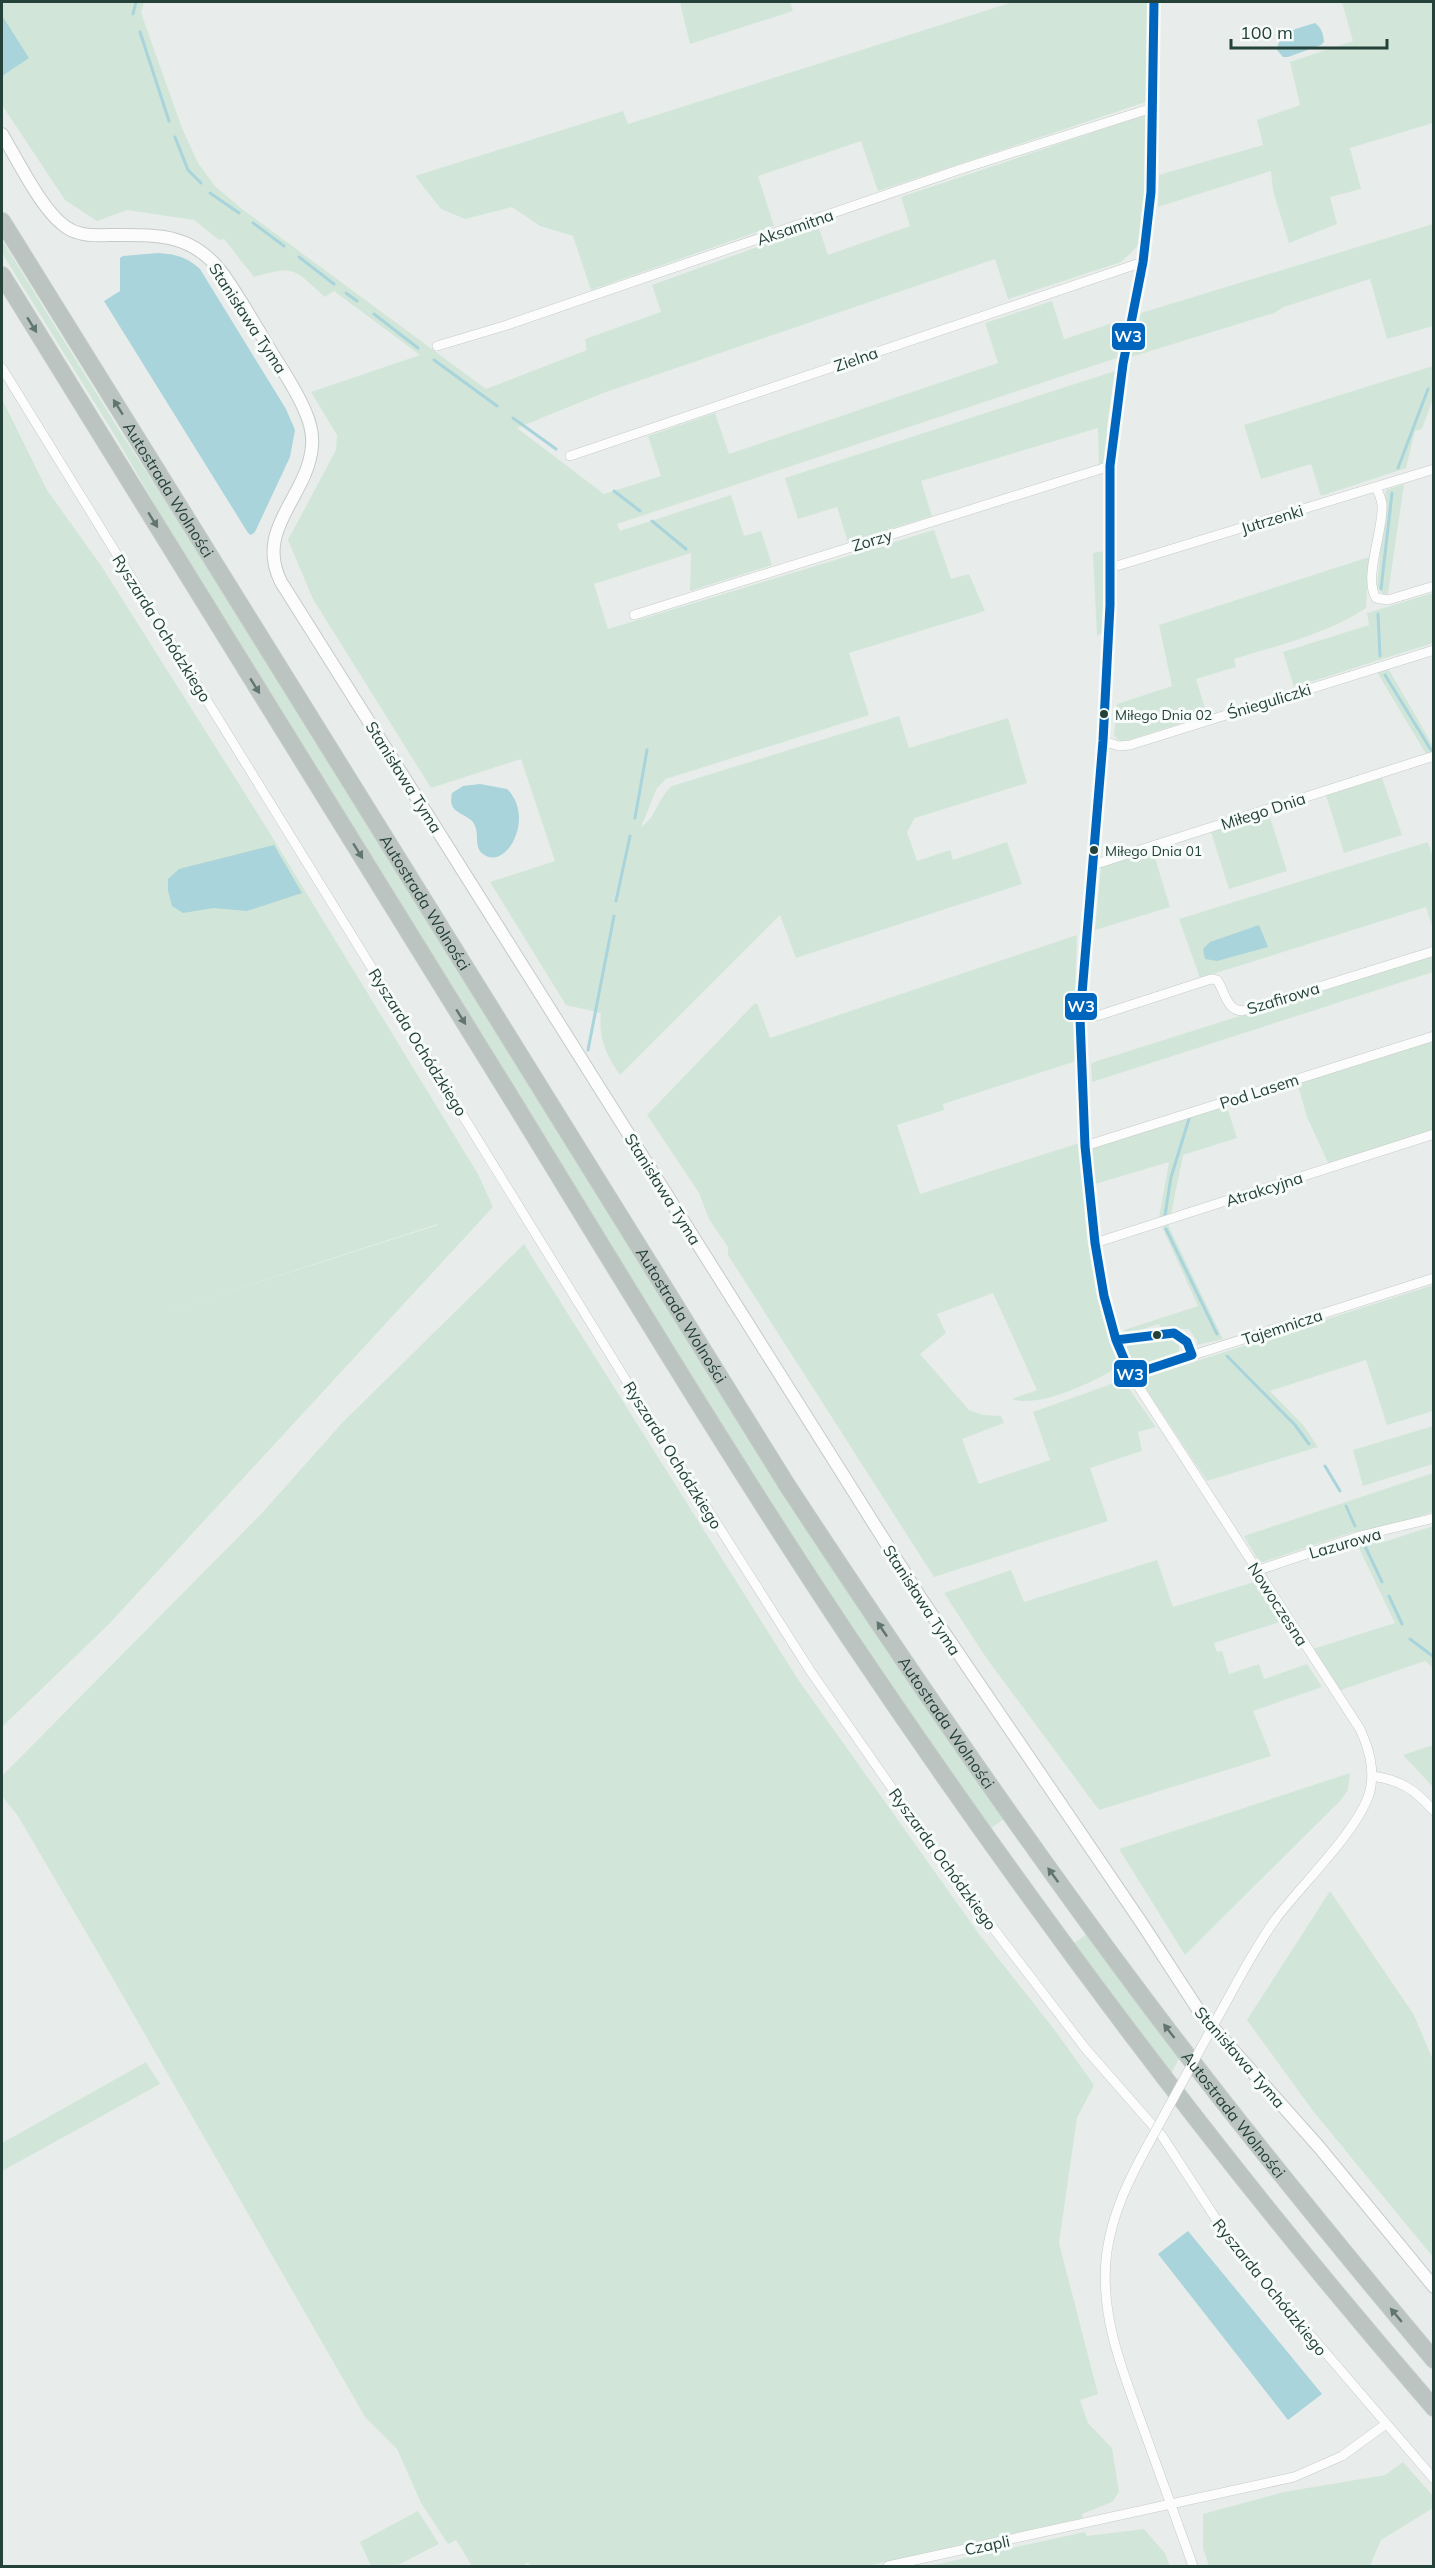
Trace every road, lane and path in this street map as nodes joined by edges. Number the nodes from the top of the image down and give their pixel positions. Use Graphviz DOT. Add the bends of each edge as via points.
graph roads {
  1 [pos="1154,2"];
  2 [pos="1152,108"];
  3 [pos="2,134"];
  4 [pos="2,221"];
  5 [pos="1143,262"];
  6 [pos="2,275"];
  7 [pos="437,346"];
  8 [pos="2,368"];
  9 [pos="570,456"];
  10 [pos="1110,466"];
  11 [pos="1434,468"];
  12 [pos="1376,487"];
  13 [pos="1110,568"];
  14 [pos="1434,586"];
  15 [pos="634,615"];
  16 [pos="1434,650"];
  17 [pos="1103,741"];
  18 [pos="1434,756"];
  19 [pos="1093,865"];
  20 [pos="1434,951"];
  21 [pos="1080,1018"];
  22 [pos="1434,1036"];
  23 [pos="1434,1134"];
  24 [pos="1085,1146"];
  25 [pos="1095,1243"];
  26 [pos="1434,1278"];
  27 [pos="1131,1375"];
  28 [pos="1434,1518"];
  29 [pos="1256,1571"];
  30 [pos="1372,1776"];
  31 [pos="1434,1811"];
  32 [pos="1434,2288"];
  33 [pos="1434,2360"];
  34 [pos="1434,2408"];
  35 [pos="1386,2424"];
  36 [pos="1434,2478"];
  37 [pos="1171,2505"];
  38 [pos="888,2566"];
  39 [pos="1193,2566"];
  1 -- 2 [label="street, Nowoczesna"];
  2 -- 5 [label="street, Nowoczesna" via="1151,192"];
  2 -- 7 [label="street, Aksamitna"];
  3 -- 32 [label="street, Stanisława Tyma" via="46,207 68,229 96,236 178,239 206,255 230,284 300,400 310,425 309,462 275,536 274,565 282,582 908,1578 1200,2014 1305,2131"];
  33 -- 4 [label="highway, Autostrada Wolności, one-way" via="1144,1999 1051,1873 873,1616 787,1485"];
  5 -- 9 [label="street, Zielna"];
  5 -- 10 [label="street, Nowoczesna" via="1123,364"];
  6 -- 34 [label="highway, Autostrada Wolności, one-way" via="719,1435 846,1632 978,1824 1118,2016 1311,2262"];
  8 -- 35 [label="street, Ryszarda Ochódzkiego" via="632,1390 811,1672 951,1873 1065,2024 1166,2141 1233,2246"];
  10 -- 13 [label="street, Nowoczesna"];
  10 -- 15 [label="street, Zorzy"];
  11 -- 12 [label="street, Jutrzenki"];
  12 -- 13 [label="street, Jutrzenki"];
  12 -- 14 [label="street" via="1382,504 1373,593 1376,598 1388,600"];
  13 -- 17 [label="street, Nowoczesna"];
  16 -- 17 [label="street, Śnieguliczki" via="1130,745"];
  17 -- 19 [label="street, Nowoczesna"];
  18 -- 19 [label="street, Miłego Dnia"];
  19 -- 21 [label="street, Nowoczesna"];
  20 -- 21 [label="street, Szafirowa" via="1242,1011 1234,1010 1222,986 1211,979"];
  21 -- 24 [label="street, Nowoczesna"];
  22 -- 24 [label="street, Pod Lasem"];
  23 -- 25 [label="street, Atrakcyjna"];
  24 -- 25 [label="street, Nowoczesna"];
  25 -- 27 [label="street, Nowoczesna" via="1104,1296"];
  26 -- 27 [label="street, Tajemnicza"];
  27 -- 29 [label="street, Nowoczesna"];
  28 -- 29 [label="street, Lazurowa" via="1360,1536"];
  29 -- 30 [label="street, Nowoczesna" via="1360,1729 1369,1749"];
  30 -- 31 [label="street" via="1402,1783"];
  30 -- 37 [label="street, bridge" via="1370,1791 1355,1821 1273,1922 1149,2141 1123,2192 1113,2222 1105,2285 1108,2319"];
  35 -- 36 [label="street, Ryszarda Ochódzkiego"];
  35 -- 37 [label="street, Czapli" via="1342,2456 1305,2473"];
  37 -- 38 [label="street, Czapli"];
  37 -- 39 [label="street"];
}
